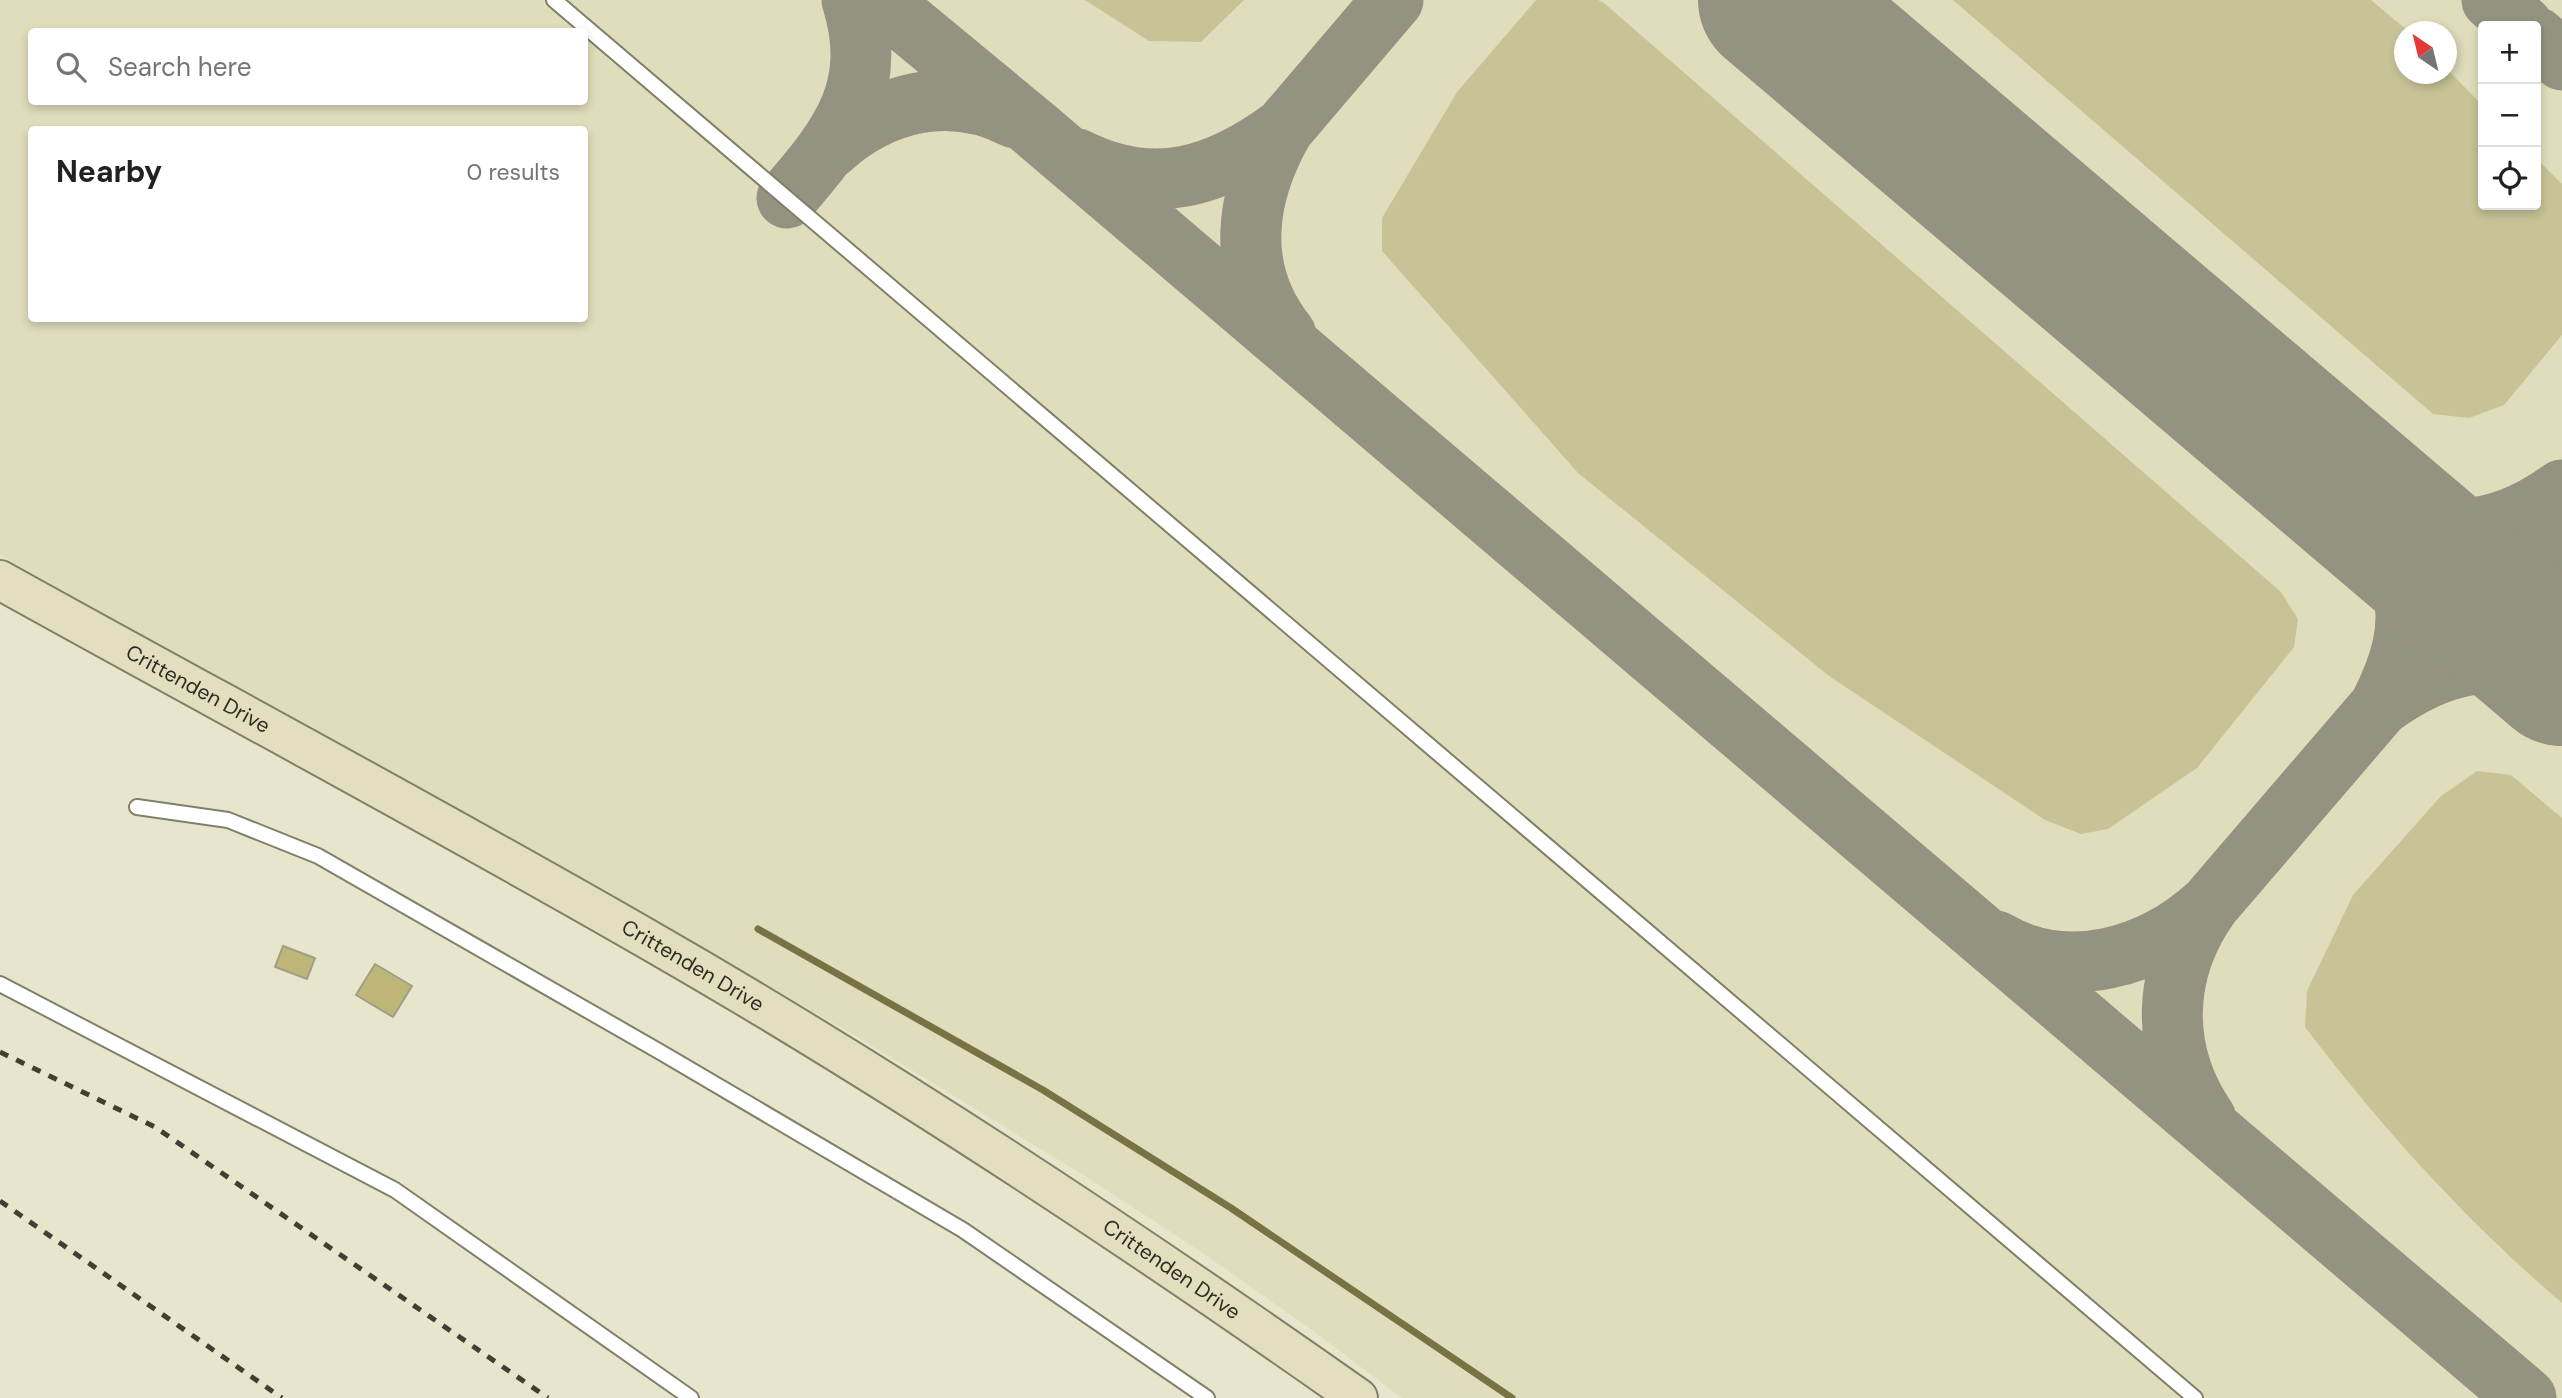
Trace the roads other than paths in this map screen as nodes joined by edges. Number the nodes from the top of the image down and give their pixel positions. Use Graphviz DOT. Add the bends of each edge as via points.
graph roads {
  1 [pos="554,0"];
  2 [pos="587,28"];
  3 [pos="588,29"];
  4 [pos="0,580"];
  5 [pos="137,807"];
  6 [pos="0,984"];
  7 [pos="691,1398"];
  8 [pos="1207,1398"];
  9 [pos="1358,1398"];
  10 [pos="2195,1398"];
  1 -- 2 [label="lane"];
  3 -- 10 [label="lane"];
  4 -- 9 [label="street, Crittenden Drive" via="649,940 793,1026 1106,1222"];
  5 -- 8 [label="lane" via="228,820 318,856 963,1230"];
  6 -- 7 [label="lane" via="396,1190"];
}
